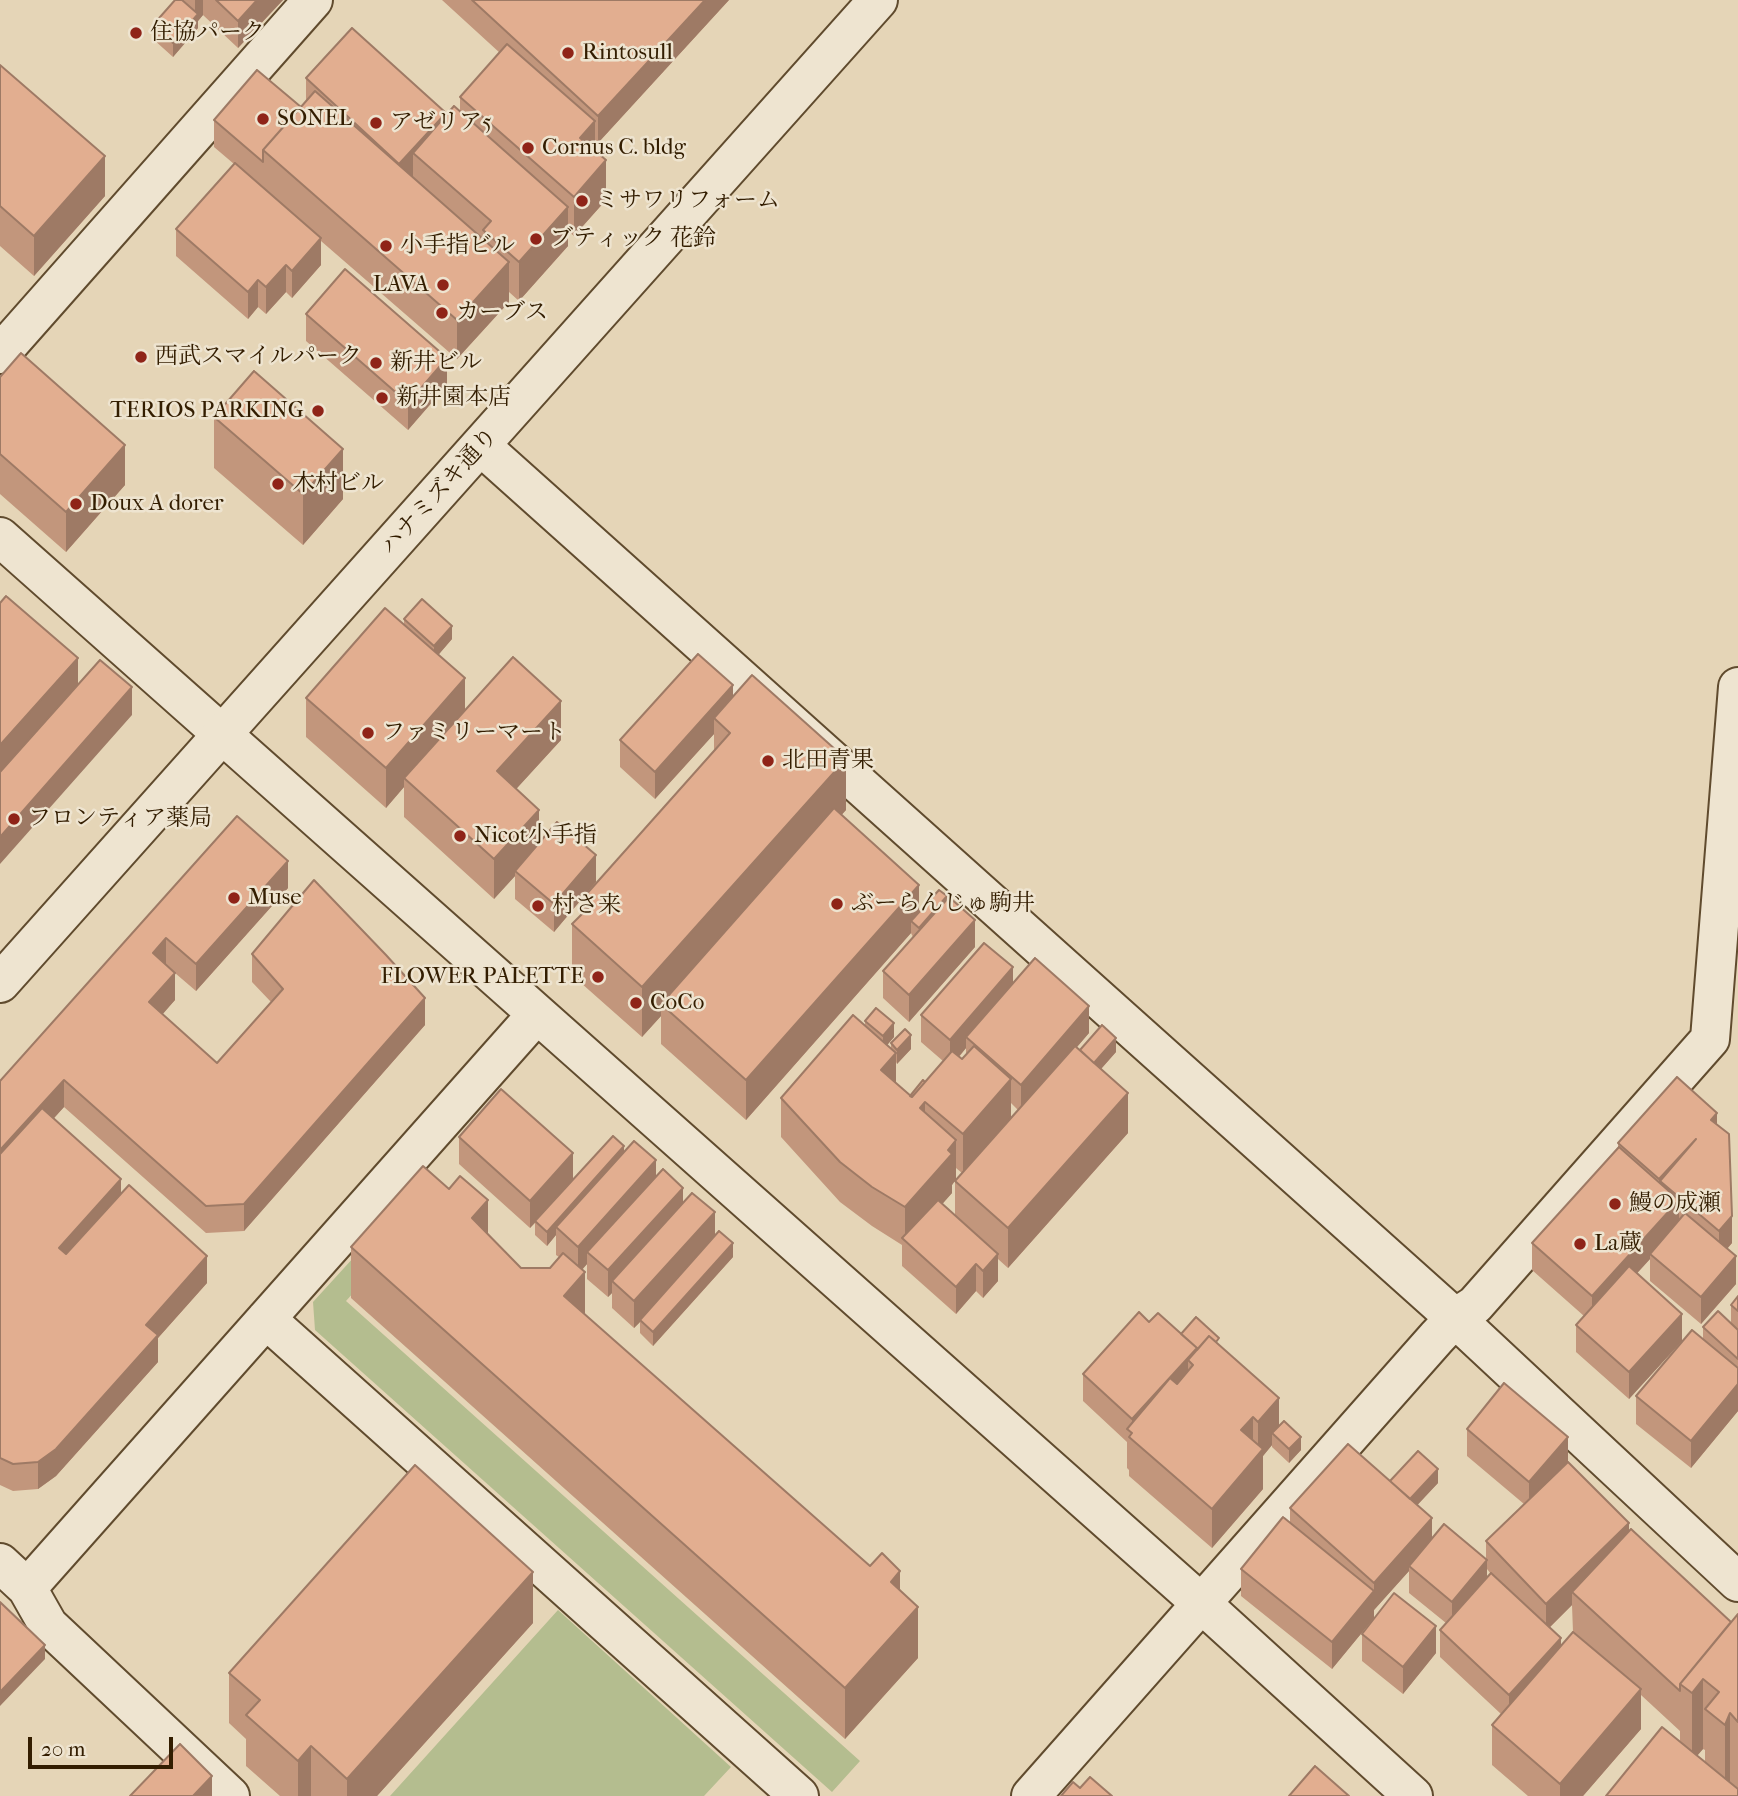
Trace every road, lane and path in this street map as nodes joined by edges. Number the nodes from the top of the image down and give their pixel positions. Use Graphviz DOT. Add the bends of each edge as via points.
graph roads {
  1 [pos="313,0"];
  2 [pos="877,1"];
  3 [pos="0,354"];
  4 [pos="481,446"];
  5 [pos="0,537"];
  6 [pos="1738,687"];
  7 [pos="223,735"];
  8 [pos="0,983"];
  9 [pos="537,1014"];
  10 [pos="1455,1318"];
  11 [pos="266,1319"];
  12 [pos="13,1575"];
  13 [pos="1738,1582"];
  14 [pos="1202,1604"];
  15 [pos="230,1796"];
  16 [pos="799,1796"];
  17 [pos="1031,1796"];
  18 [pos="1413,1796"];
  1 -- 3 [label="street"];
  2 -- 4 [label="street, ハナミズキ通り"];
  4 -- 7 [label="street, ハナミズキ通り"];
  4 -- 10 [label="street"];
  5 -- 7 [label="street"];
  6 -- 10 [label="street" via="1710,1039 1475,1305"];
  7 -- 8 [label="street, ハナミズキ通り"];
  7 -- 9 [label="street"];
  9 -- 11 [label="street"];
  9 -- 14 [label="street"];
  10 -- 13 [label="street"];
  10 -- 14 [label="street"];
  11 -- 12 [label="street"];
  11 -- 16 [label="street"];
  12 -- 15 [label="street" via="48,1625"];
  14 -- 17 [label="street"];
  14 -- 18 [label="street"];
}
